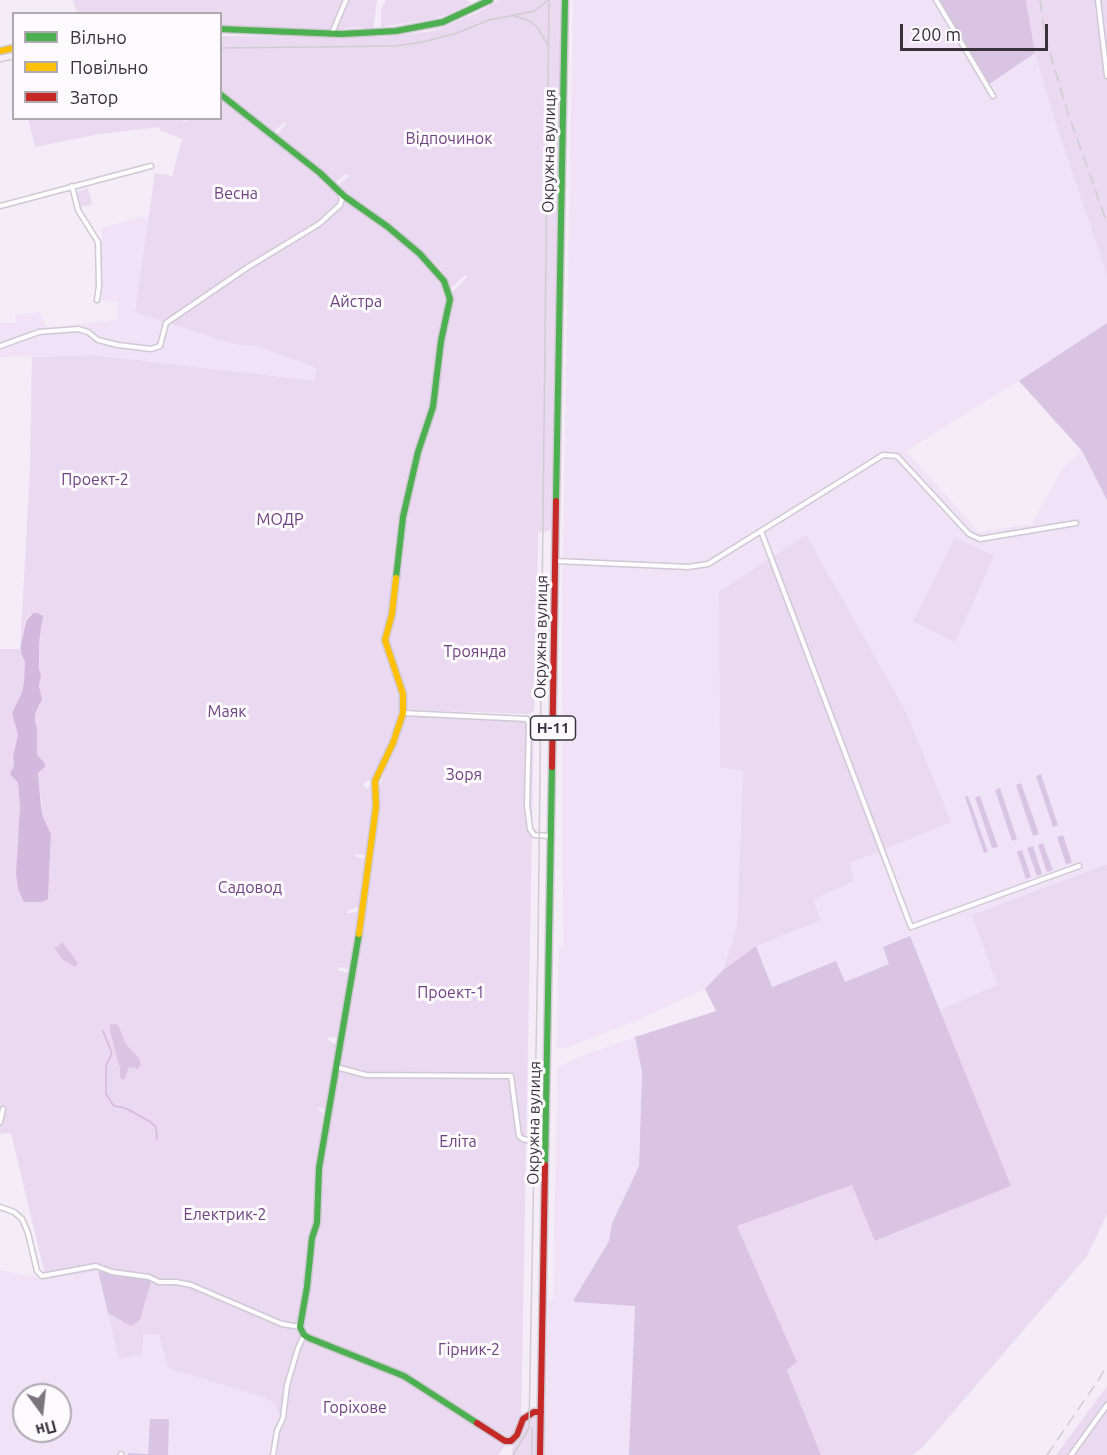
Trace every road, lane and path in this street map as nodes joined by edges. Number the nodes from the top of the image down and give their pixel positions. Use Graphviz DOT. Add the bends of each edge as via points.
graph roads {
  1 [pos="346,0"];
  2 [pos="490,0"];
  3 [pos="565,0"];
  4 [pos="936,0"];
  5 [pos="1098,0"];
  6 [pos="222,29"];
  7 [pos="332,33"];
  8 [pos="1107,76"];
  9 [pos="222,95"];
  10 [pos="993,96"];
  11 [pos="151,165"];
  12 [pos="72,186"];
  13 [pos="338,191"];
  14 [pos="0,206"];
  15 [pos="97,300"];
  16 [pos="0,346"];
  17 [pos="1076,523"];
  18 [pos="761,531"];
  19 [pos="556,561"];
  20 [pos="403,713"];
  21 [pos="552,836"];
  22 [pos="1079,866"];
  23 [pos="335,1067"];
  24 [pos="3,1109"];
  25 [pos="0,1122"];
  26 [pos="547,1144"];
  27 [pos="0,1207"];
  28 [pos="300,1327"];
  29 [pos="304,1335"];
  30 [pos="1107,1405"];
  31 [pos="541,1412"];
  32 [pos="273,1455"];
  33 [pos="540,1455"];
  34 [pos="1071,1455"];
  1 -- 7 [label="street"];
  2 -- 7 [label="main road" via="453,19 418,28"];
  3 -- 19 [label="main road, Окружна вулиця / Н-11"];
  4 -- 10 [label="street"];
  5 -- 8 [label="street"];
  6 -- 7 [label="main road"];
  9 -- 13 [label="main road"];
  11 -- 12 [label="street"];
  12 -- 14 [label="street"];
  12 -- 15 [label="street" via="78,210 98,242"];
  13 -- 16 [label="street" via="340,205 319,224 166,323 160,346 151,349 118,345 98,340 78,328 39,332"];
  13 -- 20 [label="main road" via="420,254 444,281 450,299 433,407 403,517 392,614 385,640 403,694"];
  17 -- 18 [label="street" via="980,539 969,534 897,456 883,455"];
  18 -- 19 [label="street" via="699,566"];
  18 -- 22 [label="street" via="911,927"];
  19 -- 21 [label="main road, Окружна вулиця / Н-11"];
  20 -- 21 [label="street" via="527,719 526,805 530,829 534,836"];
  20 -- 23 [label="main road" via="375,781 376,807 366,892"];
  21 -- 26 [label="main road, Окружна вулиця / Н-11"];
  23 -- 26 [label="street" via="366,1075 511,1076 519,1136"];
  23 -- 28 [label="main road"];
  24 -- 25 [label="street"];
  26 -- 31 [label="main road, Окружна вулиця / Н-11"];
  27 -- 28 [label="street" via="20,1215 37,1271 42,1276 96,1266 159,1282 191,1285 282,1324"];
  28 -- 29 [label="main road"];
  29 -- 31 [label="main road" via="404,1376 505,1441 517,1435 523,1419"];
  29 -- 32 [label="street" via="297,1349"];
  30 -- 34 [label="street"];
  31 -- 33 [label="main road, Окружна вулиця / Н-11"];
}
